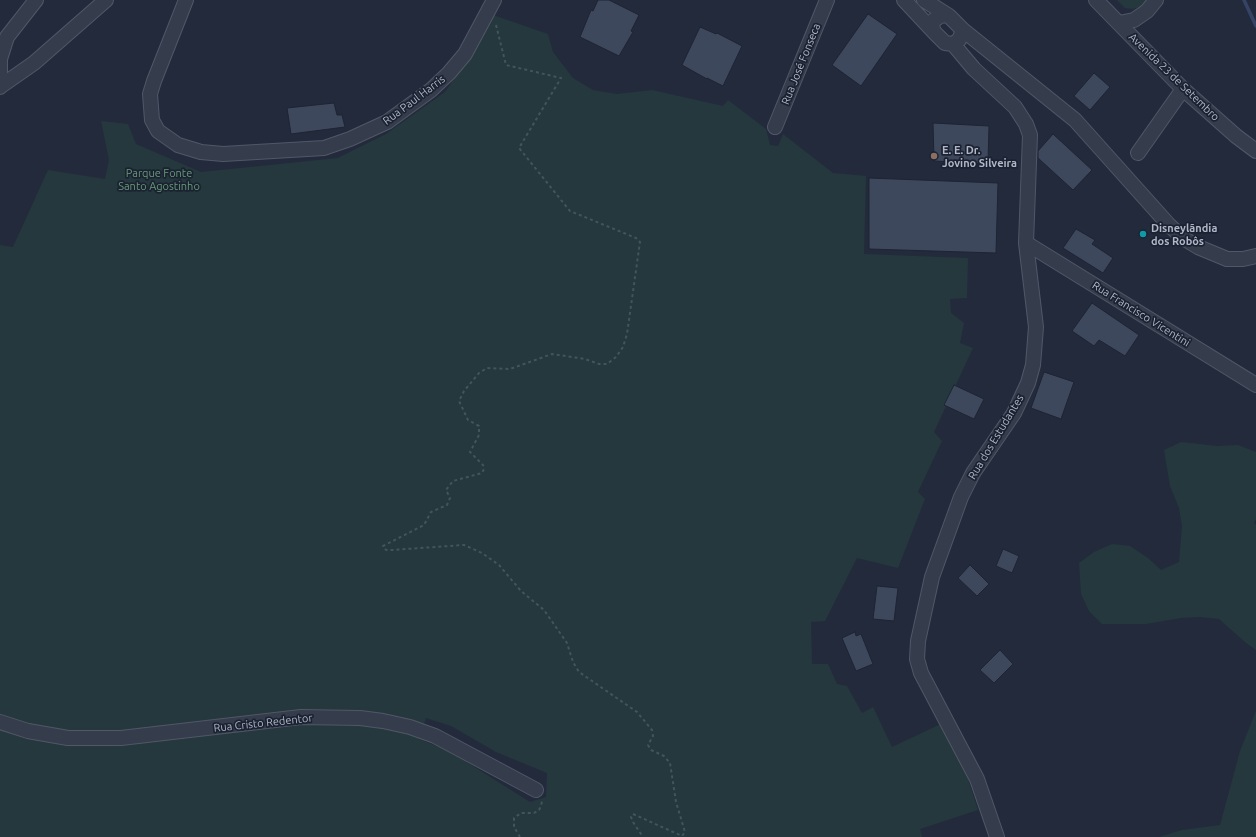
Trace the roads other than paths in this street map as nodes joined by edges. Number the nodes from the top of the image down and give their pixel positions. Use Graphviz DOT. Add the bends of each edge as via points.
graph roads {
  1 [pos="36,0"];
  2 [pos="106,0"];
  3 [pos="186,0"];
  4 [pos="827,0"];
  5 [pos="904,0"];
  6 [pos="924,0"];
  7 [pos="1096,0"];
  8 [pos="1156,0"];
  9 [pos="493,3"];
  10 [pos="949,16"];
  11 [pos="1119,23"];
  12 [pos="962,30"];
  13 [pos="934,32"];
  14 [pos="953,44"];
  15 [pos="0,86"];
  16 [pos="1183,89"];
  17 [pos="775,127"];
  18 [pos="1256,151"];
  19 [pos="1138,153"];
  20 [pos="1026,243"];
  21 [pos="1256,256"];
  22 [pos="1256,385"];
  23 [pos="0,722"];
  24 [pos="536,790"];
  25 [pos="996,837"];
  1 -- 15 [label="street" via="7,37 0,59"];
  2 -- 15 [label="street" via="34,63"];
  3 -- 9 [label="street, Rua Paul Harris" via="150,94 152,120 158,131 178,145 202,152 223,154 324,148 387,122 431,90 449,73 465,54"];
  4 -- 17 [label="street, Rua José Fonseca"];
  5 -- 13 [label="street"];
  6 -- 10 [label="street"];
  7 -- 11 [label="street, Avenida 23 de Setembro"];
  8 -- 11 [label="street" via="1147,11 1134,20"];
  10 -- 12 [label="street"];
  10 -- 13 [label="street" via="942,15 934,20"];
  11 -- 16 [label="street, Avenida 23 de Setembro"];
  12 -- 14 [label="street" via="959,40"];
  12 -- 21 [label="street" via="1075,120 1183,238 1203,250 1227,259"];
  13 -- 14 [label="street" via="946,43"];
  14 -- 20 [label="street, Rua dos Estudantes" via="974,69 1015,107 1026,124 1030,135"];
  16 -- 18 [label="street, Avenida 23 de Setembro"];
  16 -- 19 [label="street"];
  20 -- 22 [label="street, Rua Francisco Vicentini"];
  20 -- 25 [label="street, Rua dos Estudantes" via="1036,327 1036,344 1028,383 1014,413 973,473 961,497 932,577 918,641 917,659 921,673 977,779"];
  23 -- 24 [label="street, Rua Cristo Redentor" via="28,731 68,738 121,738 301,717 375,720 410,727 435,736"];
}
